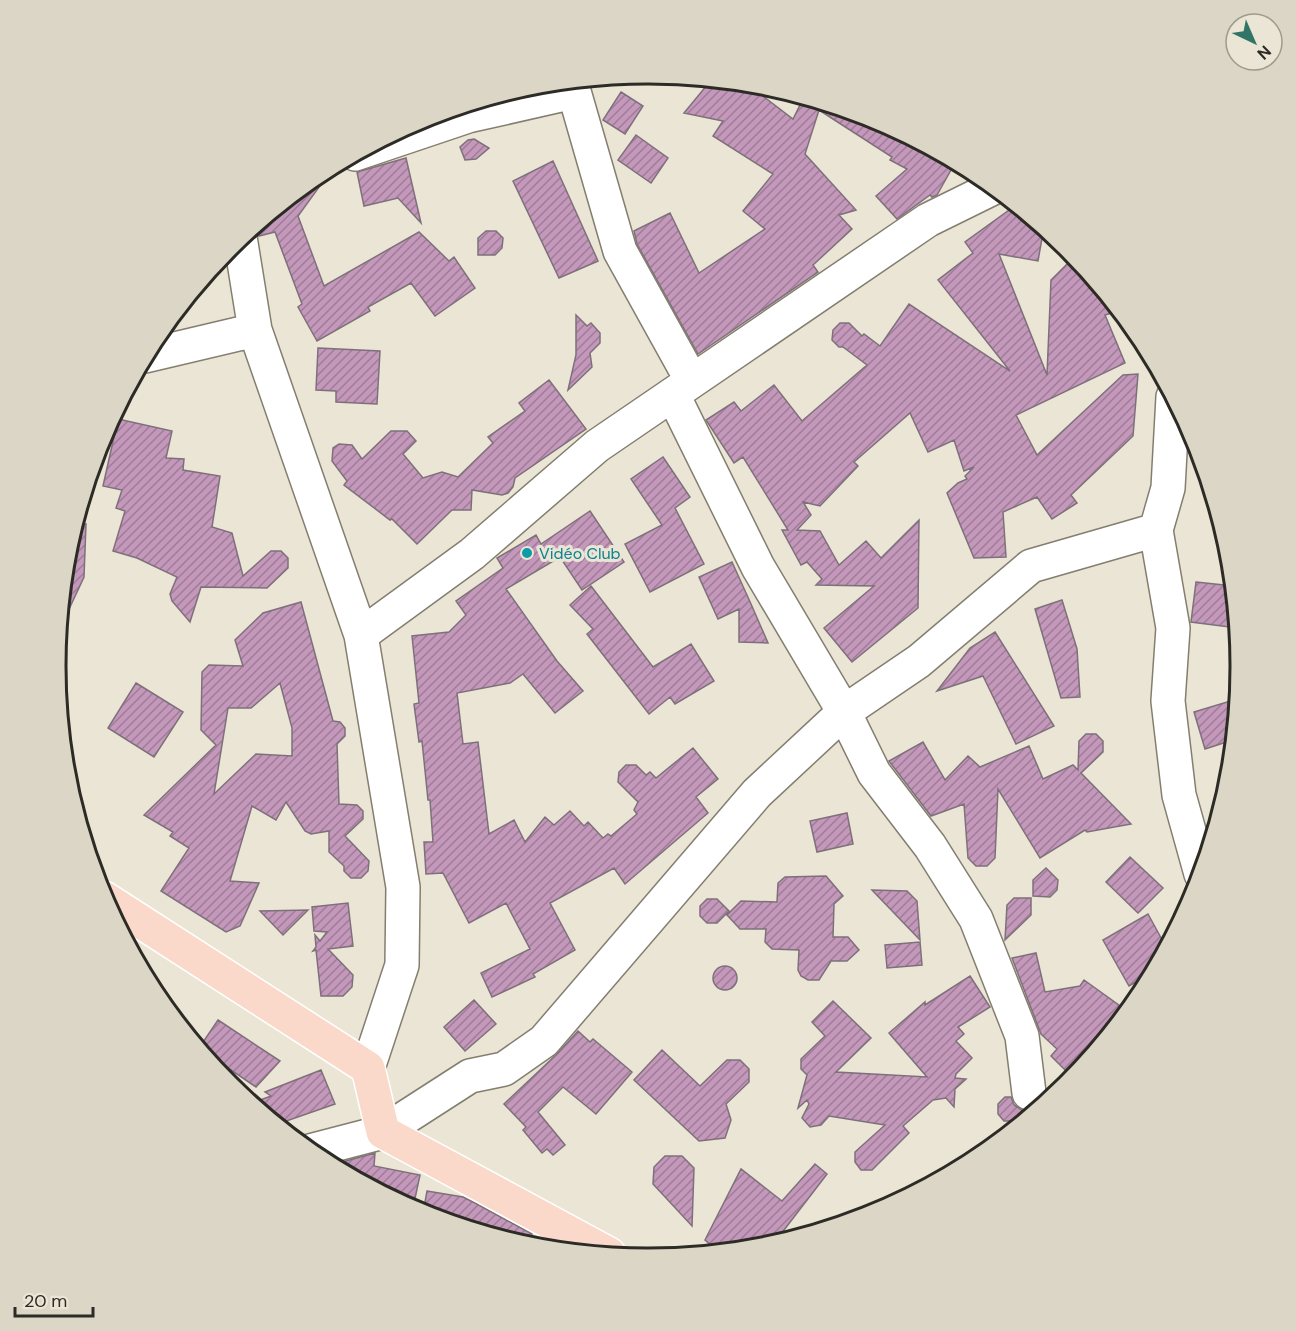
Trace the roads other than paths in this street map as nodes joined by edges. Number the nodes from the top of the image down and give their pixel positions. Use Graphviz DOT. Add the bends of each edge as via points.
graph roads {
  1 [pos="574,88"];
  2 [pos="555,91"];
  3 [pos="407,137"];
  4 [pos="985,192"];
  5 [pos="242,249"];
  6 [pos="255,330"];
  7 [pos="157,353"];
  8 [pos="683,388"];
  9 [pos="1172,413"];
  10 [pos="1156,530"];
  11 [pos="361,635"];
  12 [pos="844,712"];
  13 [pos="1197,859"];
  14 [pos="119,908"];
  15 [pos="368,1068"];
  16 [pos="1029,1093"];
  17 [pos="383,1132"];
  18 [pos="323,1148"];
  19 [pos="591,1245"];
  1 -- 8 [label="street" via="620,251"];
  2 -- 3 [label="street"];
  4 -- 8 [label="street" via="928,220"];
  5 -- 6 [label="street"];
  6 -- 7 [label="street"];
  6 -- 11 [label="street"];
  8 -- 11 [label="street" via="597,446 472,554"];
  8 -- 12 [label="street" via="758,567"];
  9 -- 10 [label="street" via="1168,488"];
  10 -- 12 [label="street" via="1031,566 919,661"];
  10 -- 13 [label="street" via="1173,628 1168,701 1179,795"];
  11 -- 15 [label="street" via="403,887 402,966"];
  12 -- 16 [label="street" via="874,773 930,846 976,919 1022,1036"];
  12 -- 17 [label="street" via="757,793 543,1041 504,1069 470,1076"];
  14 -- 15 [label="main road"];
  15 -- 17 [label="main road"];
  17 -- 18 [label="street"];
  17 -- 19 [label="main road"];
}
